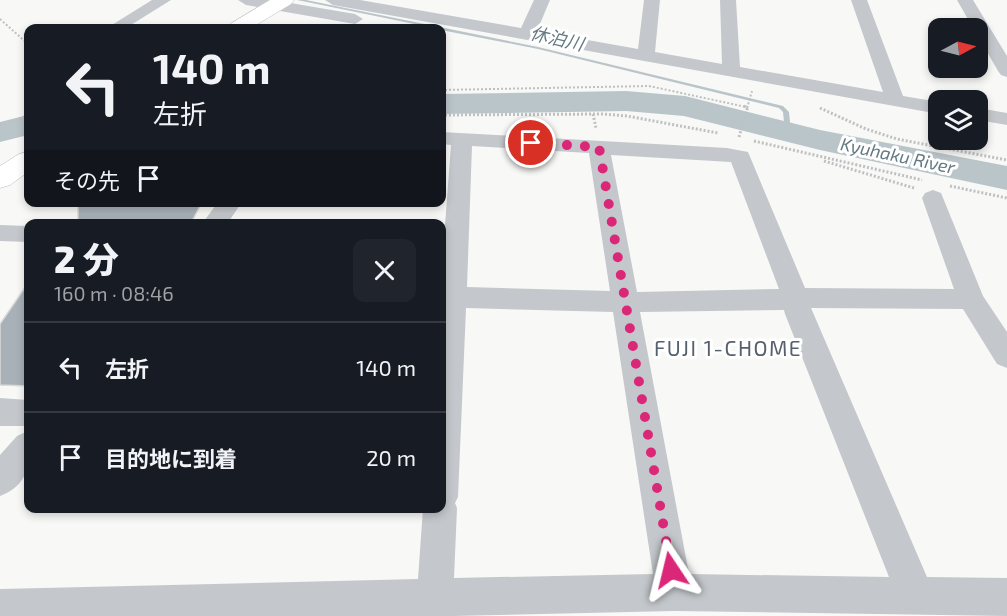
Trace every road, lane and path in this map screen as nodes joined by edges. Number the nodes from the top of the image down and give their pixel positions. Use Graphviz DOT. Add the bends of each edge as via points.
graph roads {
  1 [pos="163,0"];
  2 [pos="246,0"];
  3 [pos="333,0"];
  4 [pos="438,0"];
  5 [pos="542,0"];
  6 [pos="652,0"];
  7 [pos="728,0"];
  8 [pos="859,0"];
  9 [pos="965,0"];
  10 [pos="280,2"];
  11 [pos="0,19"];
  12 [pos="421,23"];
  13 [pos="122,24"];
  14 [pos="244,24"];
  15 [pos="378,24"];
  16 [pos="446,26"];
  17 [pos="527,35"];
  18 [pos="24,40"];
  19 [pos="646,56"];
  20 [pos="731,71"];
  21 [pos="1007,71"];
  22 [pos="446,90"];
  23 [pos="751,95"];
  24 [pos="895,100"];
  25 [pos="928,106"];
  26 [pos="747,107"];
  27 [pos="817,107"];
  28 [pos="446,115"];
  29 [pos="988,116"];
  30 [pos="24,117"];
  31 [pos="1007,120"];
  32 [pos="0,125"];
  33 [pos="727,135"];
  34 [pos="452,141"];
  35 [pos="599,147"];
  36 [pos="820,159"];
  37 [pos="1007,160"];
  38 [pos="24,163"];
  39 [pos="0,178"];
  40 [pos="936,188"];
  41 [pos="1007,198"];
  42 [pos="227,207"];
  43 [pos="218,219"];
  44 [pos="0,233"];
  45 [pos="24,234"];
  46 [pos="447,297"];
  47 [pos="795,299"];
  48 [pos="971,299"];
  49 [pos="624,302"];
  50 [pos="446,330"];
  51 [pos="1007,356"];
  52 [pos="0,412"];
  53 [pos="24,413"];
  54 [pos="24,451"];
  55 [pos="0,480"];
  56 [pos="440,513"];
  57 [pos="674,592"];
  58 [pos="915,594"];
  59 [pos="1007,597"];
  60 [pos="434,607"];
  61 [pos="0,608"];
  1 -- 13 [label="street"];
  2 -- 10 [label="street"];
  3 -- 12 [label="street"];
  4 -- 12 [label="street"];
  5 -- 17 [label="street"];
  6 -- 19 [label="street"];
  7 -- 20 [label="street"];
  8 -- 24 [label="street"];
  9 -- 21 [label="street"];
  10 -- 14 [label="street"];
  10 -- 15 [label="street"];
  11 -- 18 [label="path"];
  16 -- 17 [label="street"];
  17 -- 19 [label="street"];
  19 -- 20 [label="street"];
  20 -- 24 [label="street"];
  22 -- 26 [label="path" via="649,86"];
  23 -- 26 [label="path"];
  24 -- 25 [label="street"];
  26 -- 36 [label="path" via="739,137"];
  27 -- 37 [label="path" via="888,136"];
  28 -- 33 [label="path" via="611,114"];
  29 -- 31 [label="street"];
  30 -- 32 [label="path"];
  34 -- 35 [label="street"];
  34 -- 46 [label="street"];
  35 -- 47 [label="street" via="740,157"];
  35 -- 49 [label="street"];
  36 -- 40 [label="path"];
  36 -- 40 [label="path" via="932,193"];
  38 -- 39 [label="street"];
  40 -- 41 [label="path"];
  40 -- 48 [label="street"];
  42 -- 43 [label="street"];
  44 -- 45 [label="street"];
  46 -- 49 [label="street"];
  46 -- 50 [label="street"];
  47 -- 48 [label="street"];
  47 -- 49 [label="street"];
  47 -- 58 [label="street"];
  48 -- 51 [label="street"];
  49 -- 57 [label="street"];
  52 -- 53 [label="street"];
  54 -- 55 [label="street"];
  56 -- 60 [label="street"];
  57 -- 58 [label="street"];
  57 -- 60 [label="street"];
  58 -- 59 [label="street"];
  60 -- 61 [label="street"];
}
